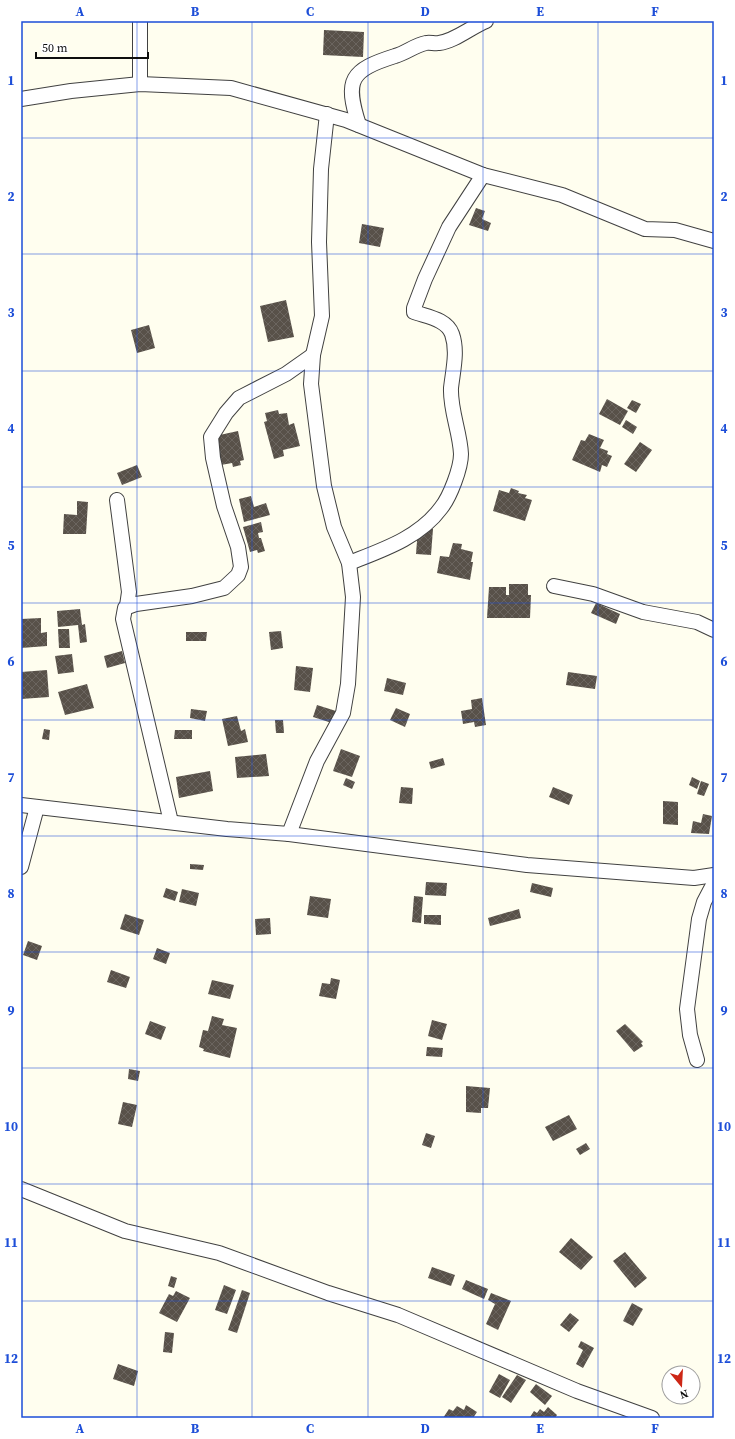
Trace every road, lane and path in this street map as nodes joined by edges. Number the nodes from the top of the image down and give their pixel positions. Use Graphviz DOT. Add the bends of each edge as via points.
graph roads {
  1 [pos="140,21"];
  2 [pos="486,21"];
  3 [pos="140,84"];
  4 [pos="21,99"];
  5 [pos="327,114"];
  6 [pos="359,125"];
  7 [pos="483,175"];
  8 [pos="714,242"];
  9 [pos="313,355"];
  10 [pos="117,500"];
  11 [pos="349,563"];
  12 [pos="554,586"];
  13 [pos="127,606"];
  14 [pos="714,630"];
  15 [pos="21,805"];
  16 [pos="37,807"];
  17 [pos="171,822"];
  18 [pos="289,834"];
  19 [pos="21,868"];
  20 [pos="714,876"];
  21 [pos="714,883"];
  22 [pos="697,1060"];
  23 [pos="21,1189"];
  24 [pos="652,1418"];
  1 -- 3 [label="street"];
  2 -- 6 [label="street" via="446,41 420,45 358,72 351,96"];
  3 -- 4 [label="street"];
  3 -- 5 [label="street" via="231,88"];
  5 -- 6 [label="street"];
  5 -- 9 [label="street" via="321,169 322,316"];
  6 -- 7 [label="street"];
  7 -- 8 [label="street" via="562,196 646,229 675,230"];
  7 -- 11 [label="street" via="449,227 414,308 414,312 442,322 452,333 455,361 451,388 461,455 450,494 428,522 398,544"];
  9 -- 11 [label="street" via="311,384 324,486 334,527"];
  9 -- 13 [label="street" via="286,374 239,398 211,437 224,506 238,547 241,568 238,575 224,588 192,596"];
  10 -- 13 [label="street" via="129,592"];
  11 -- 18 [label="street" via="353,596 348,684 343,713 317,761"];
  12 -- 14 [label="street" via="593,594 643,612 696,622"];
  13 -- 17 [label="street" via="123,612 123,619"];
  15 -- 16 [label="street"];
  16 -- 17 [label="street"];
  16 -- 19 [label="street"];
  17 -- 18 [label="street"];
  18 -- 20 [label="street" via="527,865 694,878"];
  21 -- 22 [label="street" via="699,919 687,1009 690,1036"];
  23 -- 24 [label="street" via="125,1230 219,1253 328,1294 398,1315 577,1390"];
}
